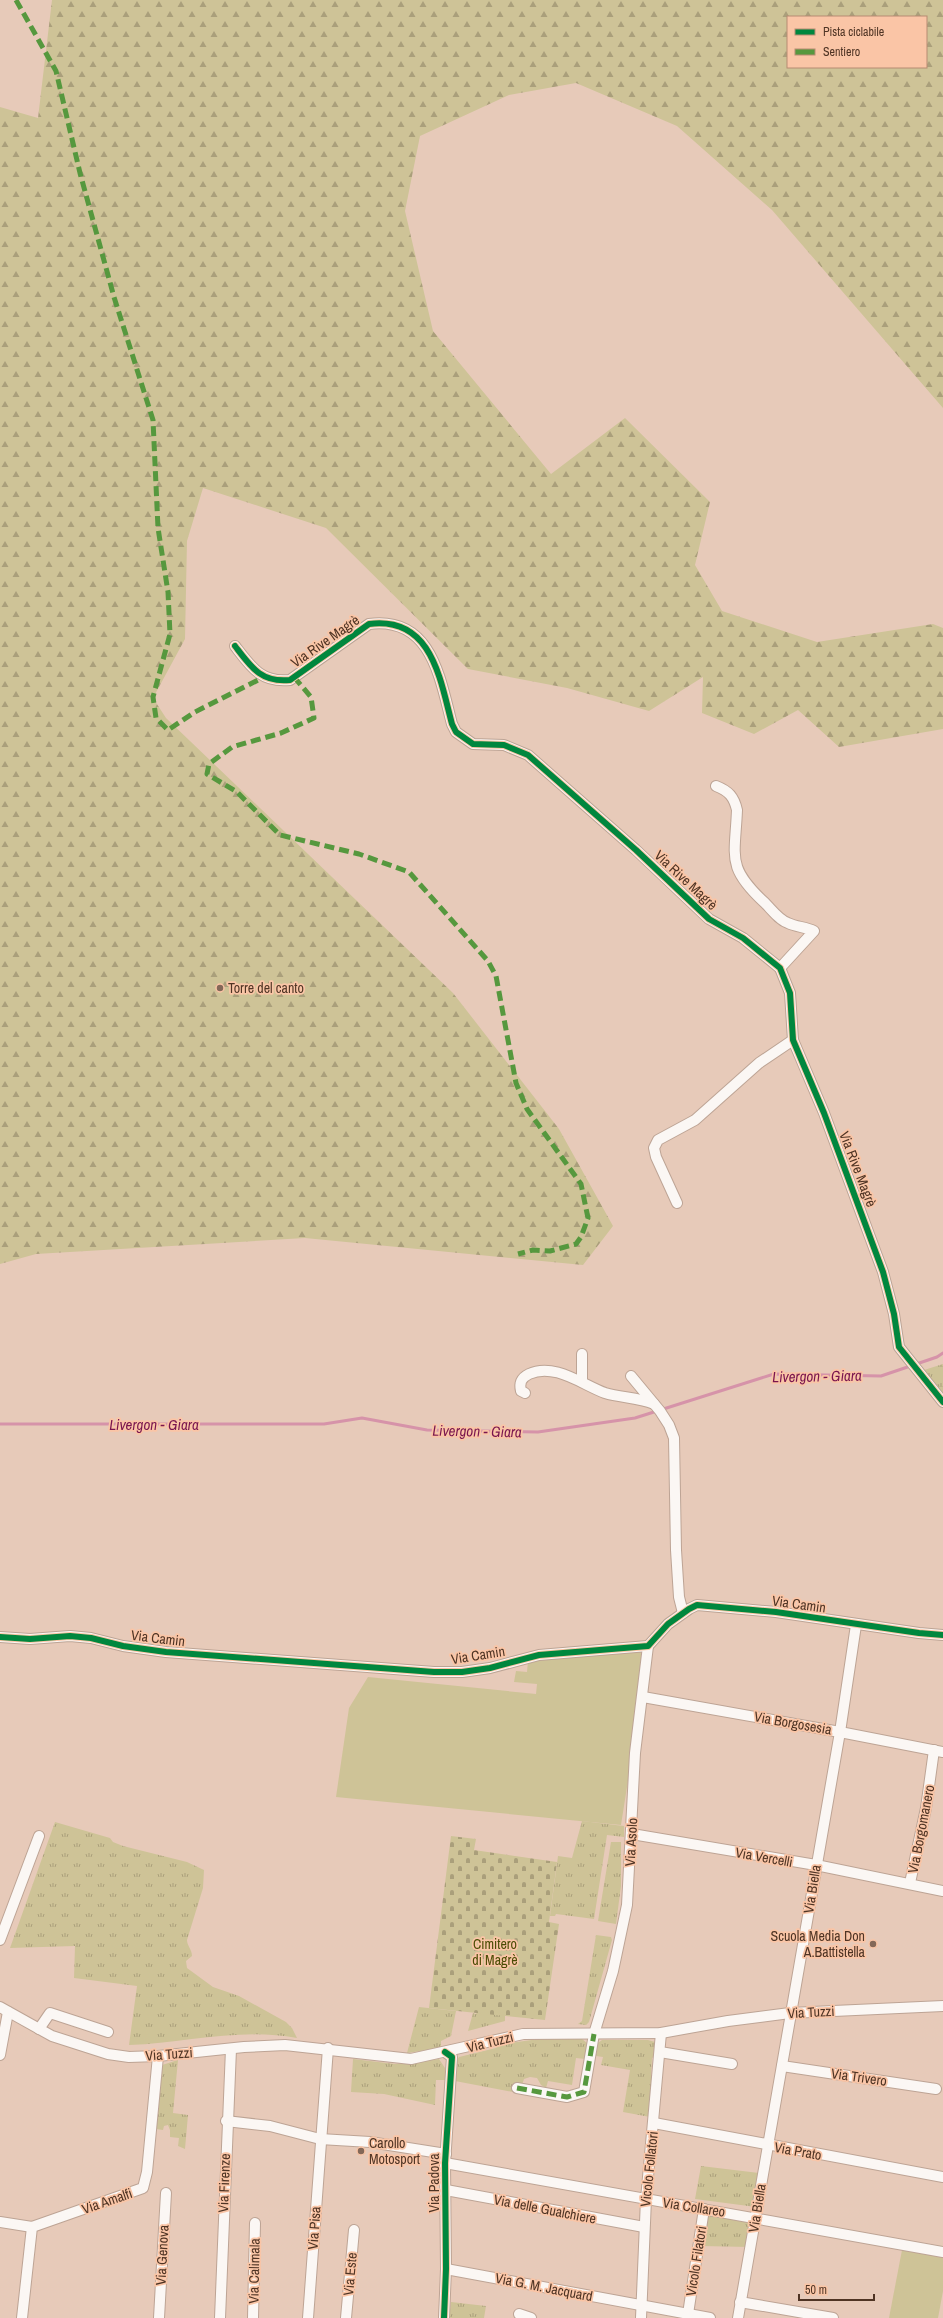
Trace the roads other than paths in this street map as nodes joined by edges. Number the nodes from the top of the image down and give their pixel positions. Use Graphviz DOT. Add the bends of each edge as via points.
graph roads {
  1 [pos="235,646"];
  2 [pos="716,786"];
  3 [pos="780,968"];
  4 [pos="794,1040"];
  5 [pos="677,1203"];
  6 [pos="582,1354"];
  7 [pos="632,1376"];
  8 [pos="582,1382"];
  9 [pos="525,1394"];
  10 [pos="943,1402"];
  11 [pos="656,1405"];
  12 [pos="683,1612"];
  13 [pos="856,1625"];
  14 [pos="943,1635"];
  15 [pos="0,1637"];
  16 [pos="648,1646"];
  17 [pos="642,1697"];
  18 [pos="840,1732"];
  19 [pos="939,1751"];
  20 [pos="632,1834"];
  21 [pos="39,1836"];
  22 [pos="816,1865"];
  23 [pos="910,1883"];
  24 [pos="943,1891"];
  25 [pos="0,1940"];
  26 [pos="943,2006"];
  27 [pos="4,2010"];
  28 [pos="790,2013"];
  29 [pos="39,2029"];
  30 [pos="108,2032"];
  31 [pos="661,2033"];
  32 [pos="594,2034"];
  33 [pos="328,2048"];
  34 [pos="231,2049"];
  35 [pos="445,2052"];
  36 [pos="660,2052"];
  37 [pos="0,2055"];
  38 [pos="158,2056"];
  39 [pos="732,2064"];
  40 [pos="782,2066"];
  41 [pos="517,2088"];
  42 [pos="936,2089"];
  43 [pos="226,2121"];
  44 [pos="654,2123"];
  45 [pos="320,2138"];
  46 [pos="767,2145"];
  47 [pos="445,2159"];
  48 [pos="943,2176"];
  49 [pos="446,2190"];
  50 [pos="166,2193"];
  51 [pos="646,2199"];
  52 [pos="704,2209"];
  53 [pos="756,2217"];
  54 [pos="0,2222"];
  55 [pos="255,2223"];
  56 [pos="32,2227"];
  57 [pos="644,2227"];
  58 [pos="354,2230"];
  59 [pos="943,2252"];
  60 [pos="446,2269"];
  61 [pos="740,2302"];
  62 [pos="642,2306"];
  63 [pos="519,2314"];
  64 [pos="688,2314"];
  65 [pos="22,2318"];
  66 [pos="159,2318"];
  67 [pos="220,2318"];
  68 [pos="253,2318"];
  69 [pos="308,2318"];
  70 [pos="346,2318"];
  71 [pos="444,2318"];
  72 [pos="531,2318"];
  73 [pos="641,2318"];
  74 [pos="710,2318"];
  75 [pos="738,2318"];
  76 [pos="833,2318"];
  1 -- 3 [label="street, Via Rive Magrè" via="254,670 264,677 278,681 290,680 369,624 384,623 403,629 429,650 456,732 473,744 504,745 528,755 636,850 709,919 743,938"];
  2 -- 3 [label="street" via="726,790 735,802 735,866 743,880 753,893 788,923 814,931"];
  3 -- 4 [label="street, Via Rive Magrè" via="790,992"];
  4 -- 5 [label="street" via="759,1063 695,1120 658,1140 654,1148 656,1157"];
  4 -- 10 [label="street, Via Rive Magrè" via="883,1272 900,1347"];
  6 -- 8 [label="street"];
  7 -- 11 [label="street"];
  8 -- 9 [label="street" via="554,1372 532,1372 520,1382 520,1392"];
  8 -- 11 [label="street" via="606,1393 646,1400"];
  11 -- 12 [label="street" via="674,1438 676,1550 679,1597"];
  12 -- 13 [label="street, Via Camin" via="697,1606 736,1608"];
  12 -- 16 [label="street, Via Camin"];
  13 -- 14 [label="street, Via Camin"];
  13 -- 18 [label="street, Via Biella"];
  15 -- 16 [label="street, Via Camin" via="30,1639 70,1636 166,1652 434,1672 490,1668 539,1655"];
  16 -- 17 [label="street, Via Asolo"];
  17 -- 18 [label="street, Via Borgosesia"];
  17 -- 20 [label="street, Via Asolo" via="635,1753"];
  18 -- 19 [label="street, Via Borgosesia"];
  18 -- 22 [label="street, Via Biella"];
  19 -- 23 [label="street, Via Borgomanero"];
  20 -- 22 [label="street, Via Vercelli"];
  20 -- 32 [label="street, Via Asolo" via="623,1930"];
  21 -- 25 [label="street"];
  22 -- 23 [label="street, Via Vercelli"];
  22 -- 28 [label="street, Via Biella"];
  23 -- 24 [label="street, Via Vercelli"];
  26 -- 28 [label="street, Via Tuzzi"];
  27 -- 29 [label="street, Via Tuzzi"];
  27 -- 37 [label="street"];
  28 -- 31 [label="street, Via Tuzzi"];
  28 -- 40 [label="street, Via Biella"];
  29 -- 30 [label="street" via="50,2013"];
  29 -- 38 [label="street, Via Tuzzi" via="52,2036 108,2054 129,2057"];
  31 -- 32 [label="street, Via Tuzzi"];
  31 -- 36 [label="street, Vicolo Follatori"];
  32 -- 35 [label="street, Via Tuzzi" via="523,2034"];
  32 -- 41 [label="street, Via Asolo" via="584,2092 567,2097"];
  33 -- 34 [label="street, Via Tuzzi" via="285,2045"];
  33 -- 35 [label="street, Via Tuzzi" via="402,2059"];
  33 -- 45 [label="street, Via Pisa"];
  34 -- 38 [label="street, Via Tuzzi"];
  34 -- 43 [label="street, Via Firenze"];
  35 -- 47 [label="street, Via Padova" via="452,2057"];
  36 -- 39 [label="street"];
  36 -- 44 [label="street, Vicolo Follatori"];
  38 -- 56 [label="street, Via Amalfi" via="147,2172 143,2188"];
  40 -- 42 [label="street, Via Trivero"];
  40 -- 46 [label="street, Via Biella"];
  43 -- 45 [label="street" via="270,2126"];
  43 -- 67 [label="street, Via Firenze"];
  44 -- 46 [label="street, Via Prato"];
  44 -- 51 [label="street, Vicolo Follatori"];
  45 -- 47 [label="street" via="370,2142"];
  45 -- 69 [label="street, Via Pisa"];
  46 -- 48 [label="street, Via Prato"];
  46 -- 53 [label="street, Via Biella"];
  47 -- 49 [label="street, Via Padova"];
  47 -- 51 [label="street, Via Collareo"];
  49 -- 57 [label="street, Via delle Gualchiere"];
  49 -- 60 [label="street, Via Padova"];
  50 -- 66 [label="street, Via Genova"];
  51 -- 52 [label="street, Via Collareo"];
  51 -- 57 [label="street, Vicolo Follatori"];
  52 -- 53 [label="street, Via Collareo"];
  52 -- 64 [label="street, Vicolo Filatori"];
  53 -- 59 [label="street, Via Collareo"];
  53 -- 61 [label="street, Via Biella"];
  54 -- 56 [label="street"];
  55 -- 68 [label="street, Via Calimala"];
  56 -- 65 [label="street"];
  57 -- 62 [label="street, Vicolo Follatori"];
  58 -- 70 [label="street, Via Este"];
  60 -- 62 [label="street, Via G. M. Jacquard"];
  60 -- 71 [label="street, Via Padova"];
  61 -- 75 [label="street, Via Biella"];
  61 -- 76 [label="street"];
  62 -- 64 [label="street"];
  62 -- 73 [label="street, Vicolo Follatori"];
  63 -- 72 [label="street"];
  64 -- 74 [label="street"];
}
